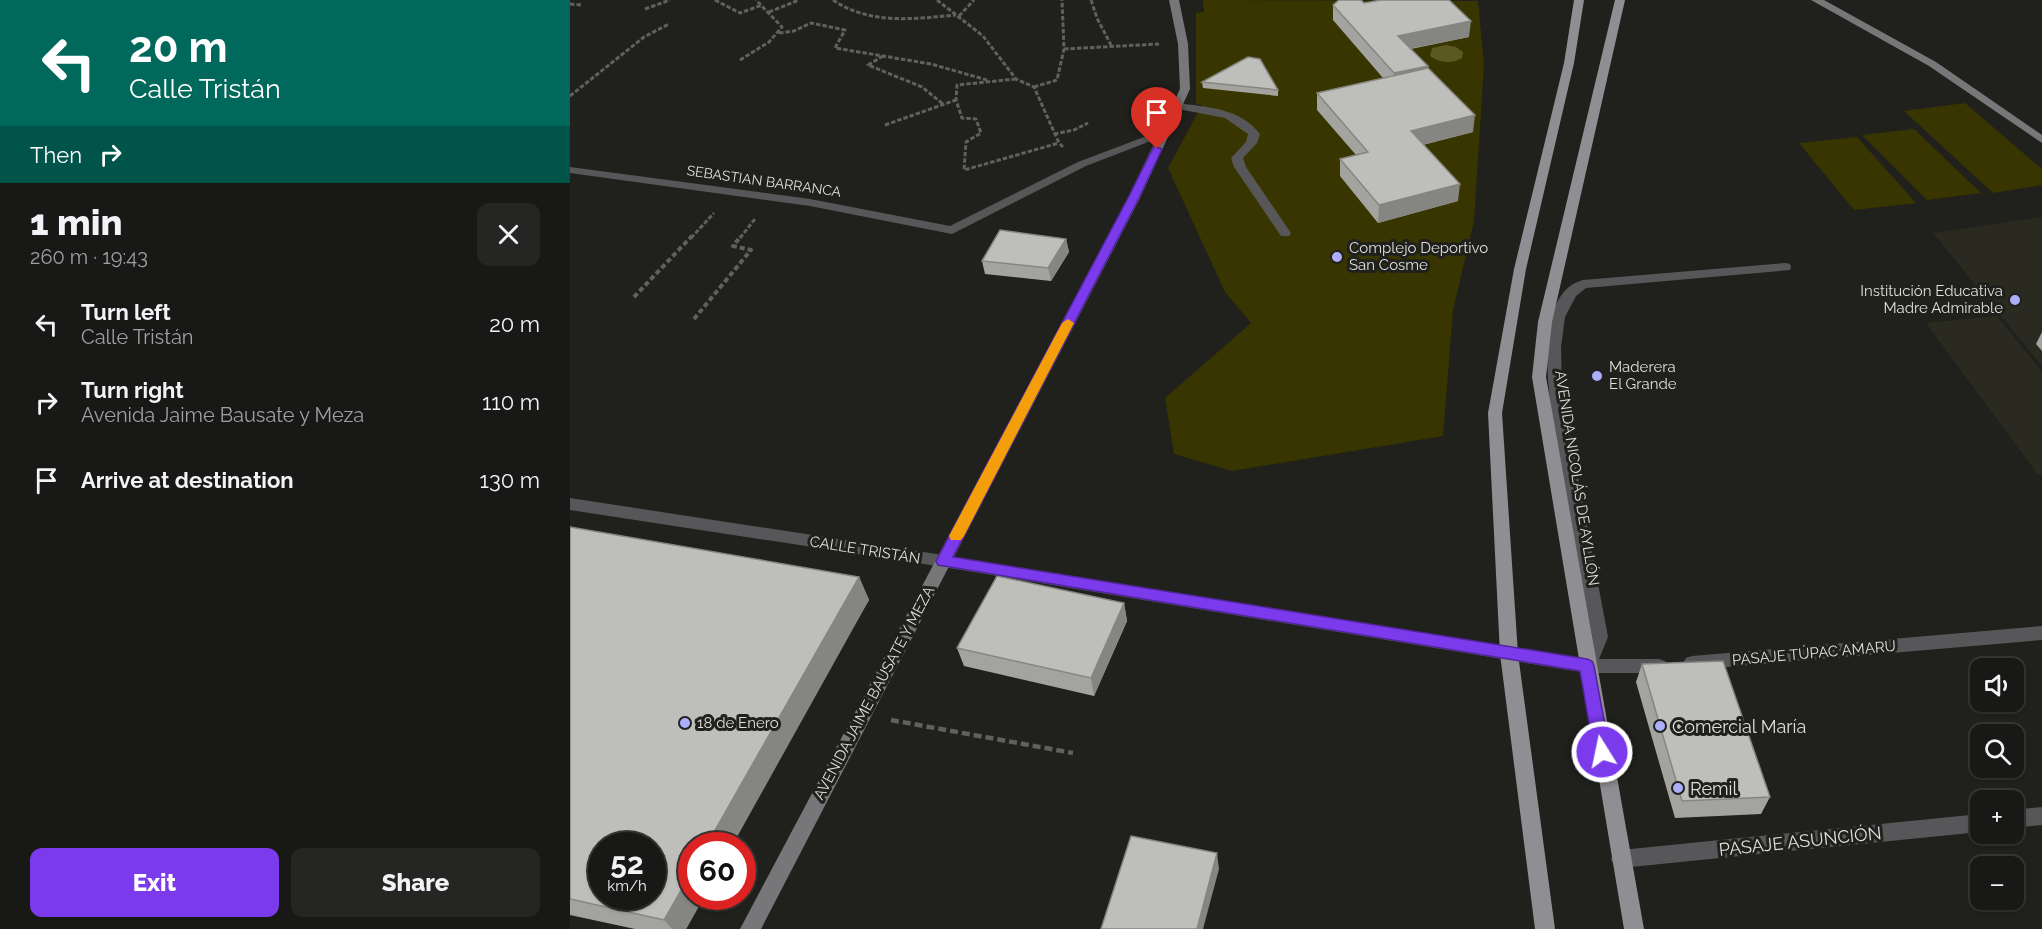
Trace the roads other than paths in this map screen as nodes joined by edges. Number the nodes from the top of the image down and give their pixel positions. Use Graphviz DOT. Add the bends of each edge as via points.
graph roads {
  1 [pos="1174,0"];
  2 [pos="1579,0"];
  3 [pos="1620,0"];
  4 [pos="1816,0"];
  5 [pos="1177,106"];
  6 [pos="1165,132"];
  7 [pos="2042,140"];
  8 [pos="573,173"];
  9 [pos="1285,233"];
  10 [pos="1785,267"];
  11 [pos="570,504"];
  12 [pos="943,561"];
  13 [pos="2042,633"];
  14 [pos="1509,654"];
  15 [pos="1587,666"];
  16 [pos="2042,816"];
  17 [pos="2024,818"];
  18 [pos="1970,824"];
  19 [pos="1621,859"];
  20 [pos="750,929"];
  21 [pos="1545,929"];
  22 [pos="1634,929"];
  1 -- 5 [label="street, AVENIDA JAIME BAUSATE Y MEZA" via="1183,44 1185,89"];
  2 -- 14 [label="main road" via="1569,63 1520,269 1495,413"];
  3 -- 15 [label="main road, AVENIDA NICOLÁS DE AYLLÓN" via="1545,322 1539,377"];
  4 -- 7 [label="street" via="1927,59"];
  5 -- 6 [label="street, AVENIDA JAIME BAUSATE Y MEZA"];
  5 -- 9 [label="street" via="1235,117 1247,124 1254,134 1237,158 1240,167"];
  6 -- 8 [label="street, SEBASTIAN BARRANCA" via="1082,164 952,230 774,196"];
  6 -- 12 [label="street, AVENIDA JAIME BAUSATE Y MEZA"];
  10 -- 15 [label="street" via="1583,284 1565,300 1556,328 1555,391 1600,637"];
  11 -- 12 [label="street, CALLE TRISTÁN"];
  12 -- 14 [label="street, CALLE TRISTÁN"];
  12 -- 20 [label="street, AVENIDA JAIME BAUSATE Y MEZA"];
  13 -- 15 [label="street, PASAJE TÚPAC AMARU" via="1663,666"];
  14 -- 15 [label="street, CALLE TRISTÁN"];
  14 -- 21 [label="main road"];
  15 -- 19 [label="main road, AVENIDA NICOLÁS DE AYLLÓN"];
  16 -- 17 [label="street"];
  18 -- 19 [label="street, PASAJE ASUNCIÓN"];
  19 -- 22 [label="main road, AVENIDA NICOLÁS DE AYLLÓN"];
}
